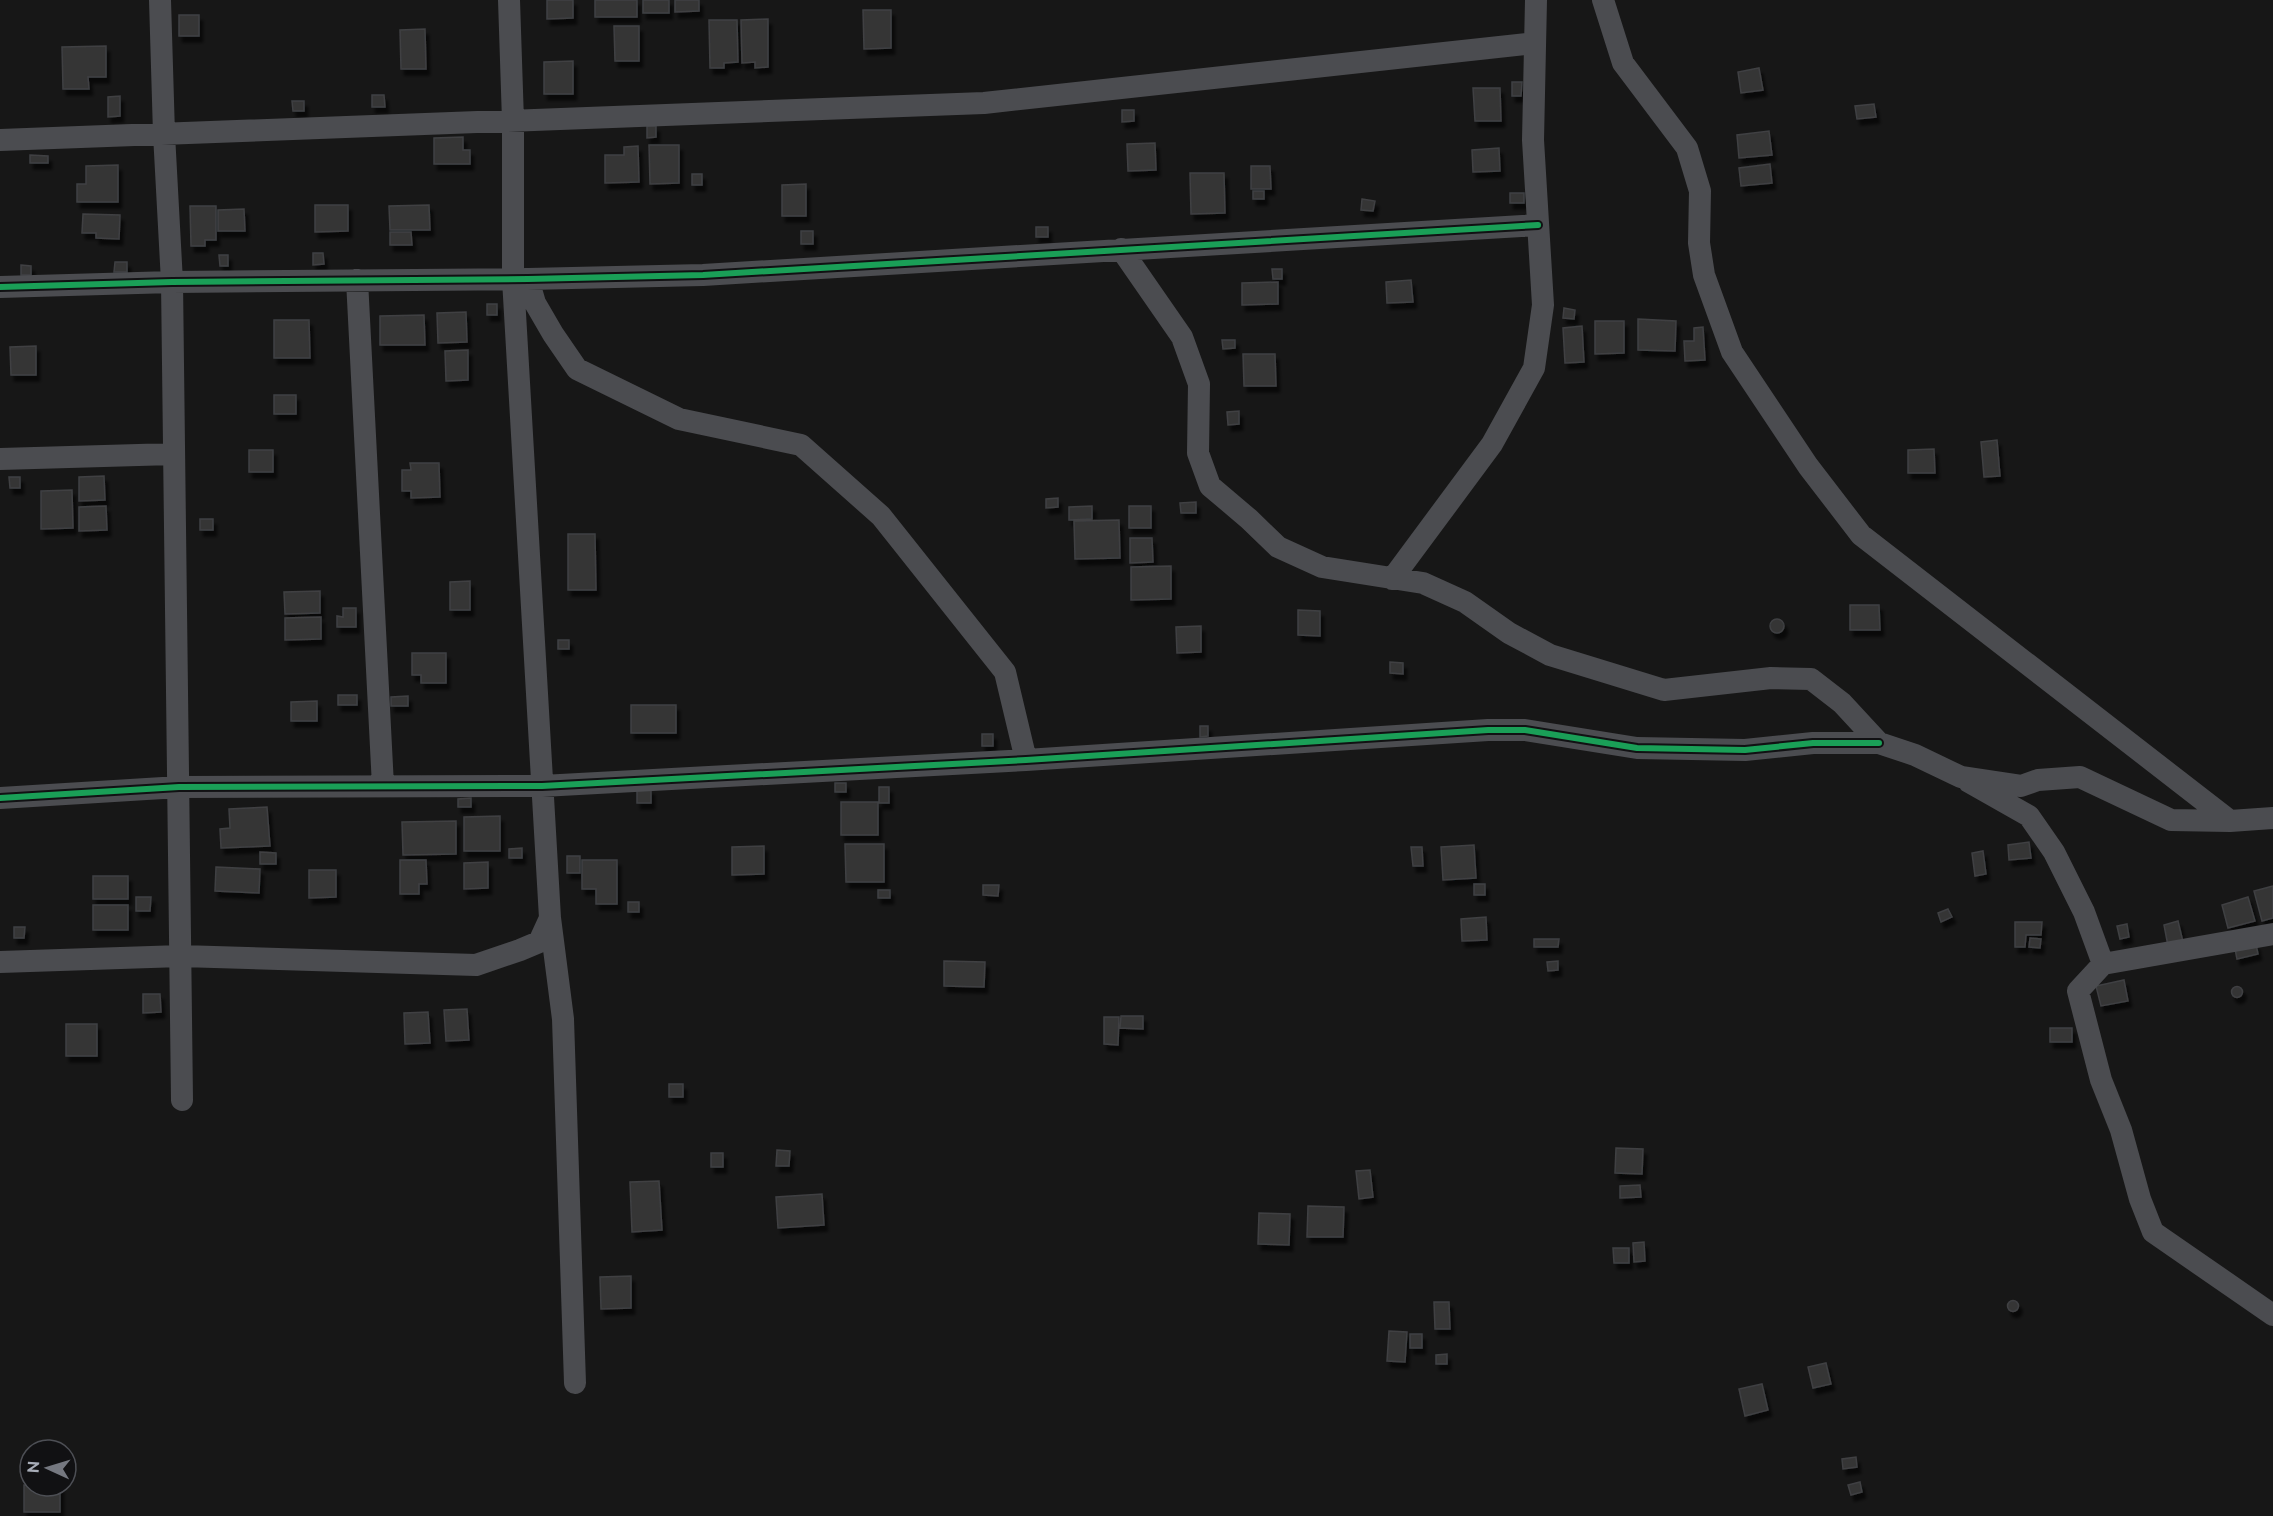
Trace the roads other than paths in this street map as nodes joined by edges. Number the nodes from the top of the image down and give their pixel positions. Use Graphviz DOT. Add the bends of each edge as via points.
graph roads {
  1 [pos="160,0"];
  2 [pos="509,0"];
  3 [pos="1536,0"];
  4 [pos="1603,0"];
  5 [pos="1535,43"];
  6 [pos="513,121"];
  7 [pos="164,134"];
  8 [pos="0,140"];
  9 [pos="1538,225"];
  10 [pos="1121,249"];
  11 [pos="521,279"];
  12 [pos="357,280"];
  13 [pos="172,282"];
  14 [pos="0,287"];
  15 [pos="173,454"];
  16 [pos="0,459"];
  17 [pos="1392,579"];
  18 [pos="1879,743"];
  19 [pos="1026,760"];
  20 [pos="1961,777"];
  21 [pos="383,786"];
  22 [pos="542,786"];
  23 [pos="179,787"];
  24 [pos="0,798"];
  25 [pos="2273,818"];
  26 [pos="2230,821"];
  27 [pos="550,918"];
  28 [pos="2273,934"];
  29 [pos="181,956"];
  30 [pos="0,962"];
  31 [pos="2103,964"];
  32 [pos="182,1101"];
  33 [pos="2273,1315"];
  34 [pos="575,1383"];
  1 -- 7 [label="street"];
  2 -- 6 [label="street"];
  3 -- 5 [label="street"];
  4 -- 26 [label="street" via="1623,63 1687,148 1700,191 1699,243 1704,275 1732,352 1808,466 1861,535"];
  5 -- 6 [label="street" via="984,103"];
  5 -- 9 [label="street" via="1533,140"];
  6 -- 7 [label="street"];
  6 -- 11 [label="street"];
  7 -- 8 [label="street"];
  7 -- 13 [label="street"];
  9 -- 10 [label="street"];
  9 -- 17 [label="street" via="1543,305 1534,368 1492,444"];
  10 -- 11 [label="street" via="703,275"];
  10 -- 17 [label="street" via="1182,337 1199,384 1198,453 1210,486 1278,547 1322,567"];
  11 -- 12 [label="street"];
  11 -- 19 [label="street" via="577,369 679,419 801,445 881,516 1005,672"];
  11 -- 22 [label="street"];
  12 -- 13 [label="street"];
  12 -- 21 [label="street"];
  13 -- 14 [label="street"];
  13 -- 15 [label="street"];
  15 -- 16 [label="street"];
  15 -- 23 [label="street"];
  17 -- 18 [label="street" via="1424,583 1448,593 1550,655 1664,690 1771,678 1810,679 1842,703"];
  18 -- 19 [label="street" via="1813,743 1745,750 1637,748 1525,730 1497,730"];
  18 -- 20 [label="street"];
  19 -- 22 [label="street"];
  20 -- 26 [label="street" via="2021,786 2038,780 2080,777 2171,820"];
  20 -- 31 [label="street" via="2029,816 2054,852 2084,912"];
  21 -- 22 [label="street"];
  21 -- 23 [label="street"];
  22 -- 27 [label="street"];
  23 -- 24 [label="street"];
  23 -- 29 [label="street"];
  25 -- 26 [label="street"];
  27 -- 29 [label="street" via="539,942 476,965"];
  27 -- 34 [label="street" via="563,1019"];
  28 -- 31 [label="street"];
  29 -- 30 [label="street"];
  29 -- 32 [label="street"];
  31 -- 33 [label="street" via="2078,991 2101,1080 2153,1232"];
}
